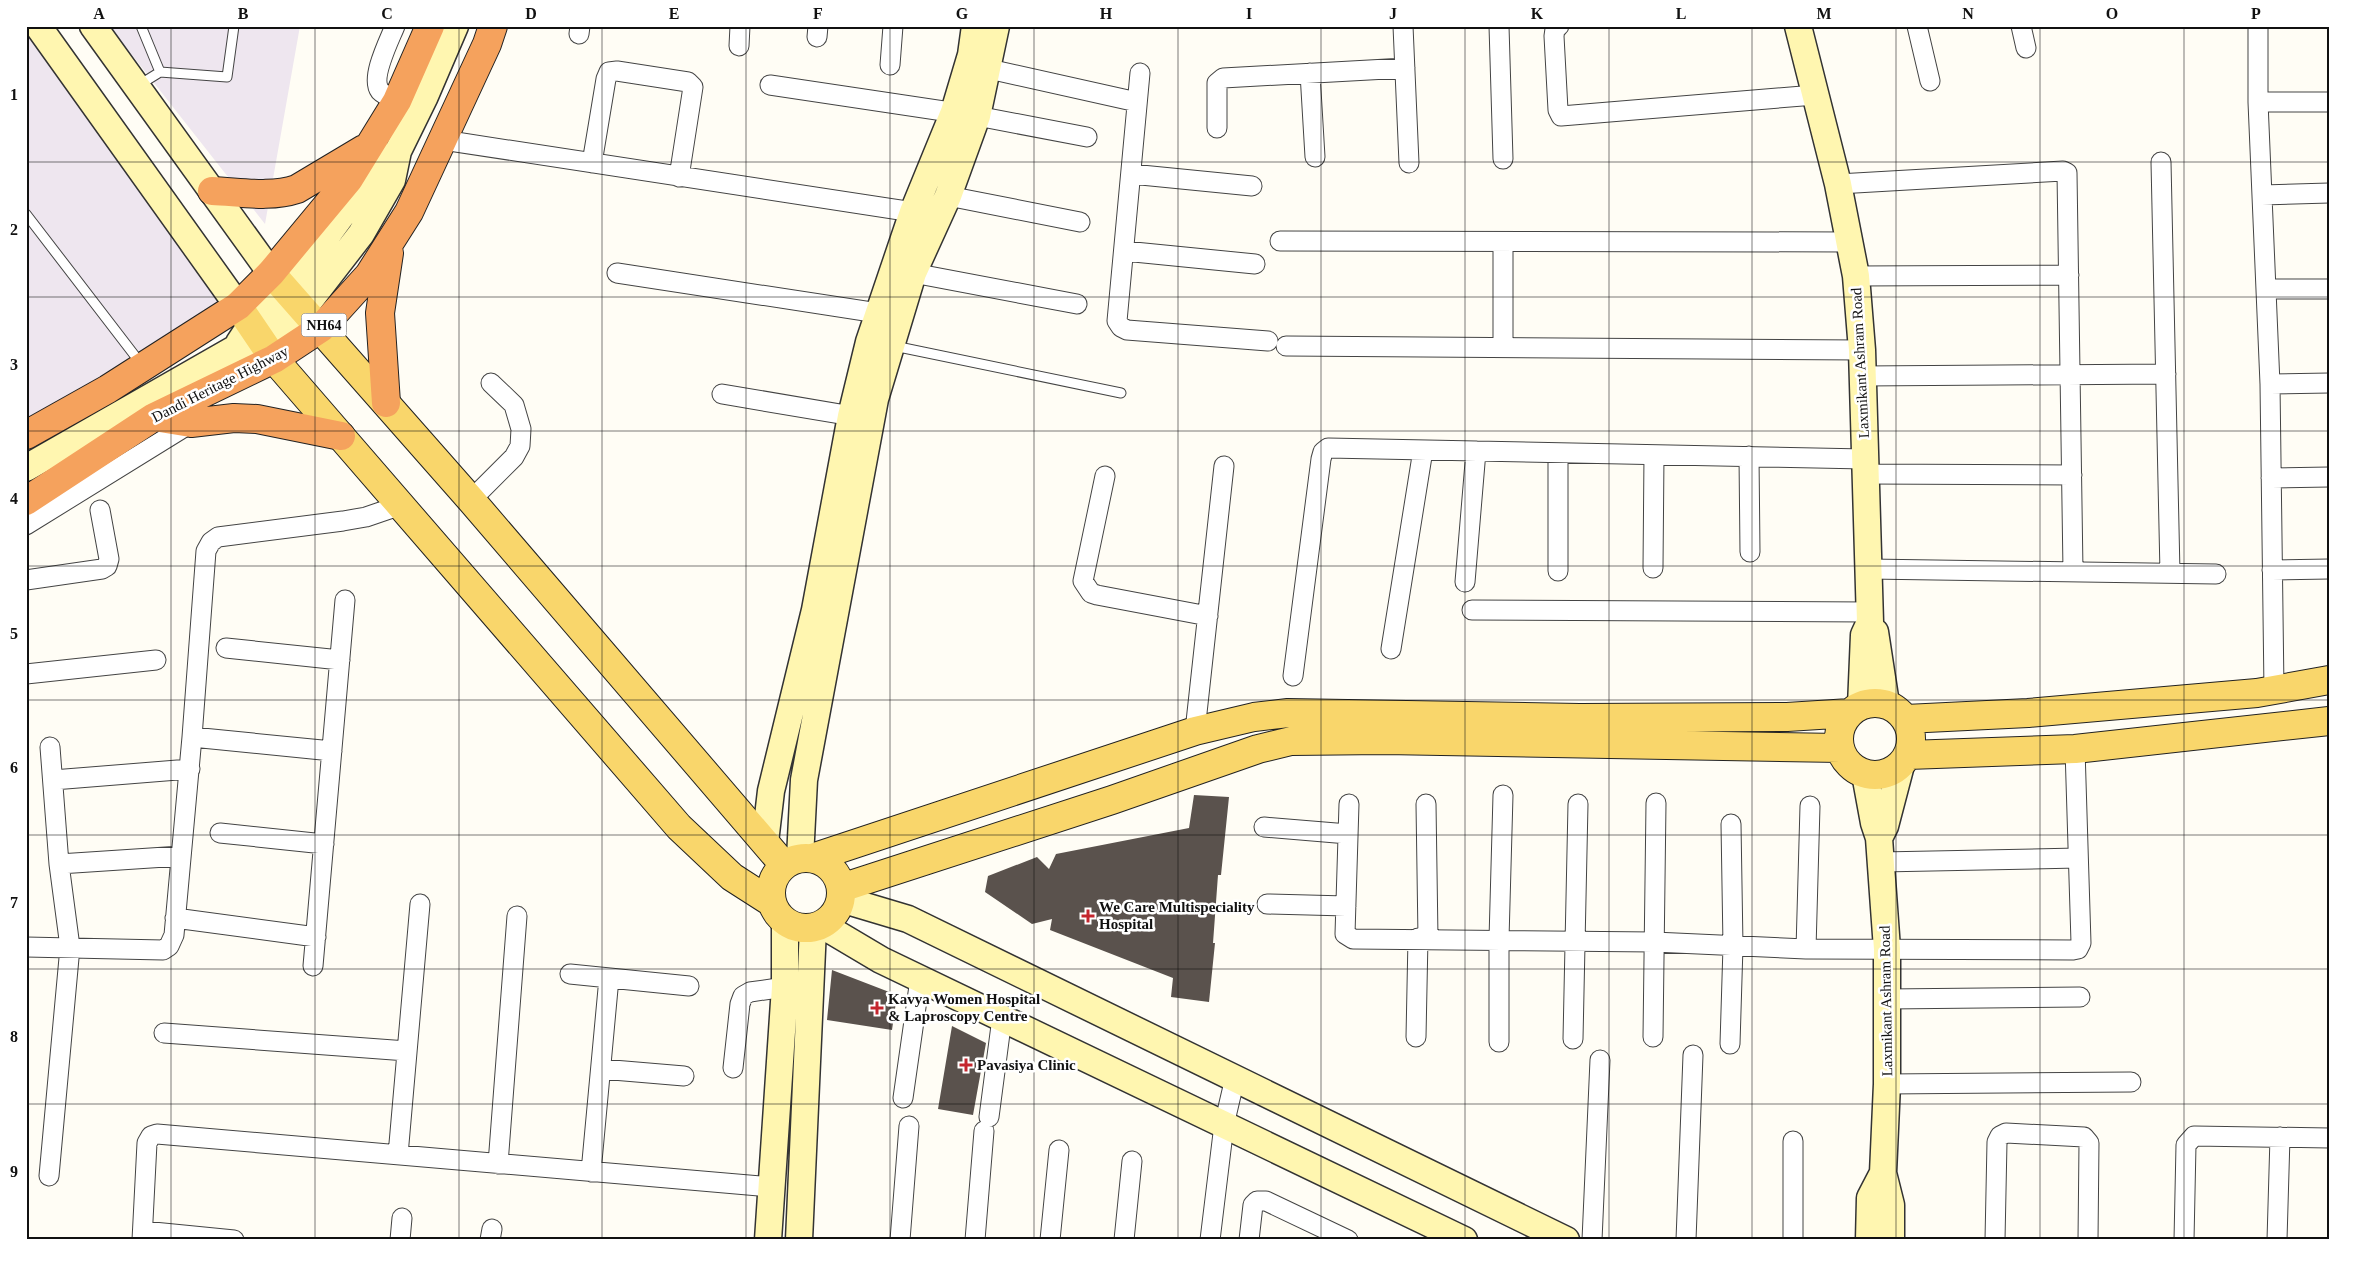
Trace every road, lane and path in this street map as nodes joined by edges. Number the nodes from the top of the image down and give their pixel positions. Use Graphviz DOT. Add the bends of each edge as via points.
graph roads {
  1 [pos="38,26"];
  2 [pos="93,26"];
  3 [pos="141,26"];
  4 [pos="234,26"];
  5 [pos="394,26"];
  6 [pos="430,26"];
  7 [pos="455,26"];
  8 [pos="492,26"];
  9 [pos="740,26"];
  10 [pos="893,26"];
  11 [pos="975,26"];
  12 [pos="996,26"];
  13 [pos="1403,26"];
  14 [pos="1499,26"];
  15 [pos="1559,26"];
  16 [pos="1798,26"];
  17 [pos="1916,26"];
  18 [pos="2021,26"];
  19 [pos="2258,26"];
  20 [pos="739,46"];
  21 [pos="2026,48"];
  22 [pos="890,65"];
  23 [pos="1405,68"];
  24 [pos="988,69"];
  25 [pos="160,72"];
  26 [pos="1140,73"];
  27 [pos="1310,73"];
  28 [pos="1930,81"];
  29 [pos="770,85"];
  30 [pos="137,86"];
  31 [pos="1815,95"];
  32 [pos="397,100"];
  33 [pos="1137,102"];
  34 [pos="2258,102"];
  35 [pos="2329,102"];
  36 [pos="966,114"];
  37 [pos="1217,128"];
  38 [pos="1087,137"];
  39 [pos="444,140"];
  40 [pos="369,147"];
  41 [pos="1315,157"];
  42 [pos="1503,159"];
  43 [pos="2161,162"];
  44 [pos="592,163"];
  45 [pos="1408,163"];
  46 [pos="1131,174"];
  47 [pos="680,176"];
  48 [pos="1838,184"];
  49 [pos="1252,186"];
  50 [pos="212,191"];
  51 [pos="2329,193"];
  52 [pos="2262,195"];
  53 [pos="948,196"];
  54 [pos="913,212"];
  55 [pos="26,214"];
  56 [pos="1080,222"];
  57 [pos="391,241"];
  58 [pos="1280,242"];
  59 [pos="1503,242"];
  60 [pos="1850,242"];
  61 [pos="1124,251"];
  62 [pos="1255,264"];
  63 [pos="618,273"];
  64 [pos="913,274"];
  65 [pos="2069,275"];
  66 [pos="1856,276"];
  67 [pos="2266,289"];
  68 [pos="2329,289"];
  69 [pos="295,300"];
  70 [pos="1077,304"];
  71 [pos="889,315"];
  72 [pos="256,333"];
  73 [pos="890,346"];
  74 [pos="1503,347"];
  75 [pos="1862,350"];
  76 [pos="143,367"];
  77 [pos="2166,374"];
  78 [pos="2070,375"];
  79 [pos="1863,376"];
  80 [pos="491,383"];
  81 [pos="2329,383"];
  82 [pos="2270,384"];
  83 [pos="1121,393"];
  84 [pos="722,394"];
  85 [pos="386,403"];
  86 [pos="154,416"];
  87 [pos="861,418"];
  88 [pos="191,423"];
  89 [pos="26,435"];
  90 [pos="341,436"];
  91 [pos="1423,450"];
  92 [pos="1476,451"];
  93 [pos="1558,453"];
  94 [pos="1654,455"];
  95 [pos="1749,456"];
  96 [pos="1224,466"];
  97 [pos="1865,466"];
  98 [pos="26,468"];
  99 [pos="2072,475"];
  100 [pos="1105,476"];
  101 [pos="2329,477"];
  102 [pos="2271,478"];
  103 [pos="471,500"];
  104 [pos="26,501"];
  105 [pos="401,505"];
  106 [pos="100,510"];
  107 [pos="26,525"];
  108 [pos="1750,552"];
  109 [pos="1653,568"];
  110 [pos="1869,569"];
  111 [pos="2329,569"];
  112 [pos="2272,570"];
  113 [pos="1558,571"];
  114 [pos="2073,572"];
  115 [pos="2170,573"];
  116 [pos="2216,574"];
  117 [pos="26,580"];
  118 [pos="1465,582"];
  119 [pos="345,600"];
  120 [pos="1472,610"];
  121 [pos="1208,616"];
  122 [pos="1870,617"];
  123 [pos="226,648"];
  124 [pos="1392,649"];
  125 [pos="156,660"];
  126 [pos="340,660"];
  127 [pos="26,674"];
  128 [pos="1293,676"];
  129 [pos="2329,680"];
  130 [pos="2274,690"];
  131 [pos="1876,710"];
  132 [pos="2329,721"];
  133 [pos="1195,731"];
  134 [pos="192,737"];
  135 [pos="50,747"];
  136 [pos="1840,748"];
  137 [pos="2075,749"];
  138 [pos="332,751"];
  139 [pos="1905,760"];
  140 [pos="190,769"];
  141 [pos="1865,774"];
  142 [pos="52,780"];
  143 [pos="1503,795"];
  144 [pos="1349,804"];
  145 [pos="1426,804"];
  146 [pos="1578,804"];
  147 [pos="1656,804"];
  148 [pos="1810,806"];
  149 [pos="1731,824"];
  150 [pos="1264,827"];
  151 [pos="220,833"];
  152 [pos="1348,834"];
  153 [pos="765,842"];
  154 [pos="324,844"];
  155 [pos="1880,850"];
  156 [pos="182,856"];
  157 [pos="2078,858"];
  158 [pos="799,861"];
  159 [pos="59,864"];
  160 [pos="841,894"];
  161 [pos="420,904"];
  162 [pos="1267,904"];
  163 [pos="1346,906"];
  164 [pos="778,912"];
  165 [pos="517,916"];
  166 [pos="175,918"];
  167 [pos="817,927"];
  168 [pos="316,937"];
  169 [pos="1423,938"];
  170 [pos="1499,939"];
  171 [pos="1576,941"];
  172 [pos="1654,942"];
  173 [pos="70,946"];
  174 [pos="1733,946"];
  175 [pos="26,947"];
  176 [pos="1806,949"];
  177 [pos="1887,949"];
  178 [pos="313,966"];
  179 [pos="570,974"];
  180 [pos="609,978"];
  181 [pos="920,979"];
  182 [pos="689,986"];
  183 [pos="785,987"];
  184 [pos="2080,997"];
  185 [pos="1887,999"];
  186 [pos="1002,1018"];
  187 [pos="164,1033"];
  188 [pos="1416,1037"];
  189 [pos="1653,1037"];
  190 [pos="1573,1039"];
  191 [pos="1500,1042"];
  192 [pos="1730,1044"];
  193 [pos="407,1051"];
  194 [pos="1693,1056"];
  195 [pos="1600,1060"];
  196 [pos="733,1068"];
  197 [pos="600,1069"];
  198 [pos="684,1076"];
  199 [pos="1235,1078"];
  200 [pos="2131,1082"];
  201 [pos="1887,1084"];
  202 [pos="903,1098"];
  203 [pos="1224,1125"];
  204 [pos="910,1126"];
  205 [pos="2280,1137"];
  206 [pos="2329,1138"];
  207 [pos="1793,1140"];
  208 [pos="1059,1150"];
  209 [pos="398,1155"];
  210 [pos="1132,1161"];
  211 [pos="498,1164"];
  212 [pos="591,1172"];
  213 [pos="1883,1173"];
  214 [pos="49,1176"];
  215 [pos="771,1187"];
  216 [pos="402,1218"];
  217 [pos="142,1235"];
  218 [pos="1337,1237"];
  219 [pos="1454,1238"];
  220 [pos="234,1240"];
  221 [pos="400,1240"];
  222 [pos="768,1240"];
  223 [pos="798,1240"];
  224 [pos="900,1240"];
  225 [pos="975,1240"];
  226 [pos="1050,1240"];
  227 [pos="1124,1240"];
  228 [pos="1210,1240"];
  229 [pos="1248,1240"];
  230 [pos="1566,1240"];
  231 [pos="1592,1240"];
  232 [pos="1686,1240"];
  233 [pos="1793,1240"];
  234 [pos="1869,1240"];
  235 [pos="1891,1240"];
  236 [pos="1995,1240"];
  237 [pos="2088,1240"];
  238 [pos="2184,1240"];
  239 [pos="2277,1240"];
  1 -- 72 [label="street"];
  2 -- 30 [label="street"];
  3 -- 25 [label="lane"];
  4 -- 25 [label="lane" via="227,78"];
  5 -- 32 [label="street" via="376,77 381,93"];
  6 -- 32 [label="highway, NH64"];
  7 -- 69 [label="street" via="426,96 398,151 376,170"];
  8 -- 39 [label="highway, Dandi Heritage Highway / NH64"];
  9 -- 20 [label="street"];
  10 -- 22 [label="street"];
  11 -- 36 [label="street"];
  12 -- 24 [label="street"];
  13 -- 23 [label="street"];
  14 -- 42 [label="street"];
  15 -- 31 [label="street" via="1554,36 1560,116"];
  16 -- 31 [label="street, Laxmikant Ashram Road"];
  17 -- 28 [label="street"];
  18 -- 21 [label="street"];
  19 -- 34 [label="street"];
  23 -- 27 [label="street"];
  23 -- 45 [label="street"];
  24 -- 33 [label="street"];
  24 -- 36 [label="street"];
  25 -- 30 [label="lane"];
  26 -- 33 [label="street"];
  27 -- 37 [label="street" via="1219,80"];
  27 -- 41 [label="street"];
  29 -- 36 [label="street"];
  30 -- 50 [label="street"];
  31 -- 48 [label="street, Laxmikant Ashram Road"];
  32 -- 40 [label="highway, NH64"];
  33 -- 46 [label="street"];
  34 -- 35 [label="street"];
  34 -- 52 [label="street"];
  36 -- 38 [label="street"];
  36 -- 53 [label="street"];
  36 -- 54 [label="street"];
  39 -- 44 [label="street"];
  39 -- 57 [label="highway, Dandi Heritage Highway / NH64"];
  40 -- 50 [label="highway" via="285,193"];
  40 -- 69 [label="highway, NH64" via="349,179"];
  43 -- 77 [label="street"];
  44 -- 47 [label="street"];
  44 -- 47 [label="street" via="606,79 609,72 626,72 688,82 693,87"];
  46 -- 49 [label="street"];
  46 -- 61 [label="street"];
  47 -- 54 [label="street"];
  48 -- 60 [label="street, Laxmikant Ashram Road"];
  48 -- 65 [label="street" via="2063,171 2068,176"];
  50 -- 69 [label="street"];
  51 -- 52 [label="street"];
  52 -- 67 [label="street"];
  53 -- 56 [label="street"];
  53 -- 64 [label="street"];
  54 -- 71 [label="street"];
  55 -- 76 [label="lane"];
  57 -- 69 [label="highway, Dandi Heritage Highway / NH64" via="369,275"];
  57 -- 85 [label="highway" via="380,313"];
  58 -- 59 [label="street"];
  59 -- 60 [label="street"];
  59 -- 74 [label="street"];
  60 -- 66 [label="street, Laxmikant Ashram Road"];
  61 -- 62 [label="street"];
  61 -- 74 [label="street" via="1117,321 1121,327 1277,343"];
  63 -- 71 [label="street"];
  64 -- 70 [label="street"];
  64 -- 71 [label="street"];
  65 -- 66 [label="street"];
  65 -- 78 [label="street"];
  66 -- 75 [label="street, Laxmikant Ashram Road"];
  67 -- 68 [label="street"];
  67 -- 82 [label="street"];
  69 -- 72 [label="highway, Dandi Heritage Highway / NH64"];
  69 -- 72 [label="highway, NH64"];
  69 -- 85 [label="main road"];
  71 -- 73 [label="street"];
  71 -- 87 [label="street"];
  72 -- 76 [label="highway, NH64"];
  72 -- 86 [label="highway, Dandi Heritage Highway / NH64"];
  72 -- 90 [label="main road"];
  72 -- 98 [label="street" via="236,348"];
  73 -- 83 [label="lane"];
  73 -- 87 [label="street"];
  74 -- 75 [label="street"];
  75 -- 79 [label="street, Laxmikant Ashram Road"];
  76 -- 89 [label="highway, NH64"];
  77 -- 78 [label="street"];
  77 -- 115 [label="street"];
  78 -- 79 [label="street"];
  78 -- 99 [label="street"];
  79 -- 97 [label="street, Laxmikant Ashram Road"];
  80 -- 103 [label="street" via="514,405 521,429 520,446 514,457"];
  81 -- 82 [label="street"];
  82 -- 102 [label="street"];
  84 -- 87 [label="street"];
  85 -- 103 [label="main road"];
  86 -- 88 [label="highway"];
  86 -- 104 [label="highway, Dandi Heritage Highway / NH64"];
  87 -- 153 [label="street" via="771,791"];
  87 -- 158 [label="street" via="804,780"];
  88 -- 90 [label="highway" via="257,419"];
  88 -- 107 [label="street"];
  90 -- 105 [label="main road"];
  91 -- 92 [label="street"];
  91 -- 124 [label="street"];
  91 -- 128 [label="street" via="1328,448 1322,452"];
  92 -- 93 [label="street"];
  92 -- 118 [label="street"];
  93 -- 94 [label="street"];
  93 -- 113 [label="street"];
  94 -- 95 [label="street"];
  94 -- 109 [label="street"];
  95 -- 97 [label="street"];
  95 -- 108 [label="street"];
  96 -- 121 [label="street"];
  97 -- 99 [label="street"];
  97 -- 110 [label="street, Laxmikant Ashram Road"];
  99 -- 114 [label="street"];
  100 -- 121 [label="street" via="1083,581 1086,587 1097,595"];
  101 -- 102 [label="street"];
  102 -- 112 [label="street"];
  103 -- 153 [label="main road"];
  105 -- 134 [label="street" via="366,517 218,537 211,542 206,551"];
  105 -- 164 [label="main road" via="679,827 732,877"];
  106 -- 117 [label="street" via="109,559 107,566"];
  110 -- 114 [label="street"];
  110 -- 122 [label="street, Laxmikant Ashram Road"];
  111 -- 112 [label="street"];
  112 -- 130 [label="street"];
  114 -- 115 [label="street"];
  115 -- 116 [label="street"];
  119 -- 126 [label="street"];
  120 -- 122 [label="street"];
  121 -- 133 [label="street"];
  122 -- 131 [label="street, Laxmikant Ashram Road" via="1864,635"];
  123 -- 126 [label="street"];
  125 -- 127 [label="street"];
  126 -- 138 [label="street"];
  129 -- 130 [label="main road"];
  130 -- 131 [label="main road" via="2028,713"];
  131 -- 133 [label="main road" via="1786,717 1589,718 1288,713 1254,717"];
  131 -- 136 [label="main road" via="1843,723 1839,735"];
  131 -- 139 [label="main road" via="1911,730 1912,743"];
  132 -- 137 [label="main road"];
  133 -- 158 [label="main road"];
  134 -- 138 [label="street"];
  134 -- 140 [label="street"];
  135 -- 142 [label="street"];
  136 -- 141 [label="main road" via="1845,759"];
  136 -- 160 [label="main road" via="1291,741 1272,744"];
  137 -- 139 [label="main road"];
  137 -- 157 [label="street"];
  138 -- 154 [label="street"];
  139 -- 141 [label="main road" via="1890,772"];
  139 -- 155 [label="street, Laxmikant Ashram Road"];
  140 -- 142 [label="street"];
  140 -- 156 [label="street"];
  141 -- 155 [label="street"];
  142 -- 159 [label="street"];
  143 -- 170 [label="street"];
  144 -- 152 [label="street"];
  145 -- 169 [label="street"];
  146 -- 171 [label="street"];
  147 -- 172 [label="street"];
  148 -- 176 [label="street"];
  149 -- 174 [label="street"];
  150 -- 152 [label="street"];
  151 -- 154 [label="street"];
  152 -- 163 [label="street"];
  153 -- 158 [label="main road"];
  154 -- 168 [label="street"];
  155 -- 157 [label="street"];
  155 -- 177 [label="street, Laxmikant Ashram Road"];
  156 -- 159 [label="street"];
  156 -- 166 [label="street"];
  157 -- 177 [label="street" via="2081,943 2078,949"];
  158 -- 160 [label="main road" via="831,869 838,878"];
  158 -- 164 [label="main road" via="777,872 772,882"];
  159 -- 173 [label="street"];
  160 -- 167 [label="main road" via="834,914"];
  160 -- 199 [label="street" via="908,919"];
  161 -- 193 [label="street"];
  162 -- 163 [label="street"];
  163 -- 169 [label="street" via="1345,934 1348,937"];
  164 -- 167 [label="main road" via="793,927"];
  164 -- 183 [label="street"];
  165 -- 211 [label="street"];
  166 -- 168 [label="street"];
  166 -- 173 [label="street" via="170,946 163,950"];
  167 -- 181 [label="street"];
  167 -- 223 [label="street"];
  168 -- 178 [label="street"];
  169 -- 170 [label="street"];
  169 -- 188 [label="street"];
  170 -- 171 [label="street"];
  170 -- 191 [label="street"];
  171 -- 172 [label="street"];
  171 -- 190 [label="street"];
  172 -- 174 [label="street"];
  172 -- 189 [label="street"];
  173 -- 175 [label="street"];
  173 -- 214 [label="street"];
  174 -- 176 [label="street"];
  174 -- 192 [label="street"];
  176 -- 177 [label="street"];
  177 -- 185 [label="street, Laxmikant Ashram Road"];
  179 -- 180 [label="street"];
  180 -- 182 [label="street"];
  180 -- 197 [label="street"];
  181 -- 186 [label="street"];
  181 -- 202 [label="street"];
  183 -- 196 [label="street" via="743,996"];
  183 -- 215 [label="street"];
  184 -- 185 [label="street"];
  185 -- 201 [label="street, Laxmikant Ashram Road"];
  186 -- 203 [label="street"];
  186 -- 225 [label="street"];
  187 -- 193 [label="street"];
  193 -- 209 [label="street"];
  194 -- 232 [label="street"];
  195 -- 231 [label="street"];
  197 -- 198 [label="street"];
  197 -- 212 [label="street"];
  199 -- 203 [label="street"];
  199 -- 230 [label="street"];
  200 -- 201 [label="street"];
  201 -- 213 [label="street, Laxmikant Ashram Road"];
  203 -- 219 [label="street"];
  203 -- 228 [label="street"];
  204 -- 224 [label="street"];
  205 -- 206 [label="street"];
  205 -- 238 [label="street" via="2194,1136 2189,1140 2186,1145"];
  205 -- 239 [label="street"];
  207 -- 233 [label="street"];
  208 -- 226 [label="street"];
  209 -- 211 [label="street"];
  209 -- 217 [label="street" via="157,1134 151,1136 147,1143"];
  210 -- 227 [label="street"];
  211 -- 212 [label="street"];
  212 -- 215 [label="street"];
  213 -- 234 [label="street" via="1870,1198"];
  213 -- 235 [label="street, Laxmikant Ashram Road" via="1891,1205"];
  215 -- 222 [label="street"];
  216 -- 221 [label="street"];
  217 -- 220 [label="street"];
  218 -- 229 [label="street" via="1266,1201 1257,1201 1250,1211"];
  236 -- 237 [label="street" via="1997,1142 2006,1133 2084,1137 2087,1140"];
}
